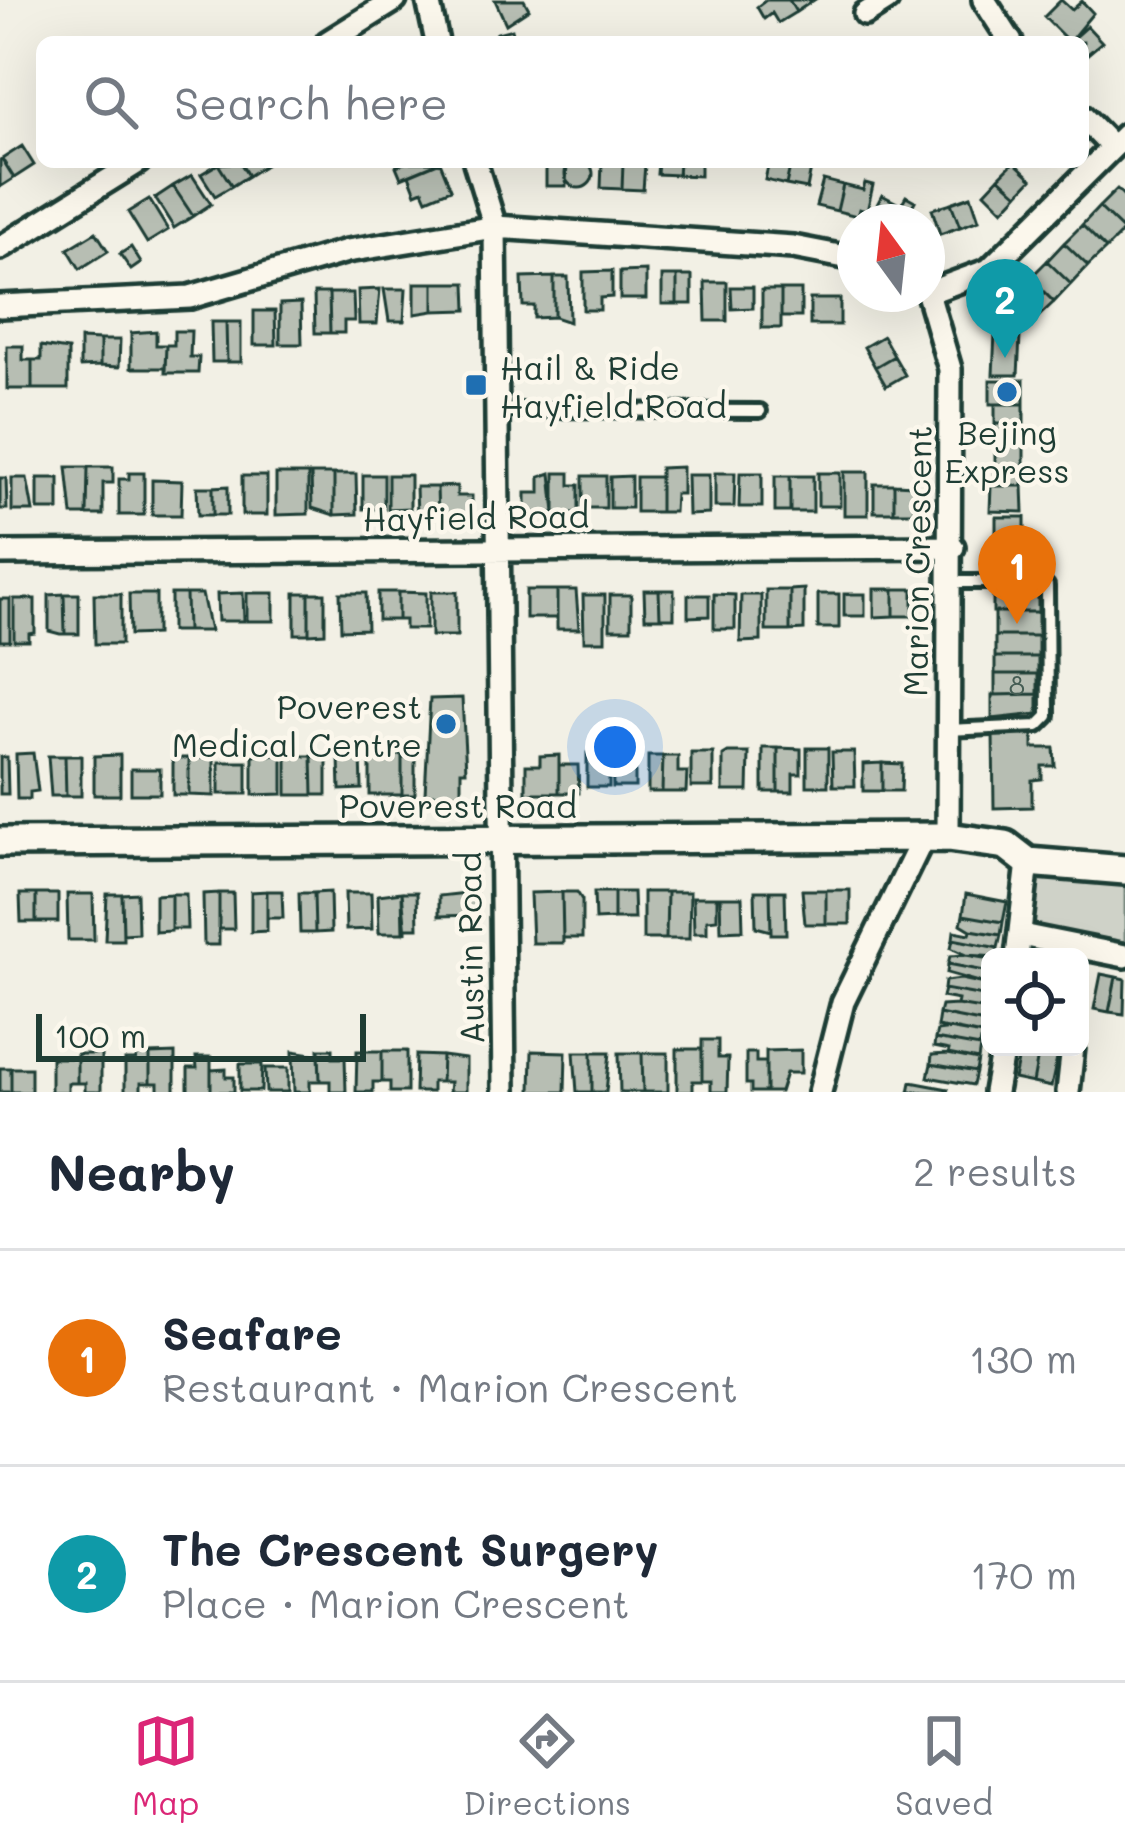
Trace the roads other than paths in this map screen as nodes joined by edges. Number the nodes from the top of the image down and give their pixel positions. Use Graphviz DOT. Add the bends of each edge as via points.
graph roads {
  1 [pos="395,0"];
  2 [pos="428,0"];
  3 [pos="887,0"];
  4 [pos="984,0"];
  5 [pos="865,14"];
  6 [pos="338,36"];
  7 [pos="436,36"];
  8 [pos="1007,36"];
  9 [pos="1089,121"];
  10 [pos="1119,141"];
  11 [pos="127,168"];
  12 [pos="477,168"];
  13 [pos="495,227"];
  14 [pos="0,248"];
  15 [pos="837,256"];
  16 [pos="945,285"];
  17 [pos="0,306"];
  18 [pos="935,312"];
  19 [pos="498,410"];
  20 [pos="760,411"];
  21 [pos="953,547"];
  22 [pos="500,549"];
  23 [pos="0,553"];
  24 [pos="952,582"];
  25 [pos="947,730"];
  26 [pos="936,838"];
  27 [pos="501,840"];
  28 [pos="0,842"];
  29 [pos="1028,862"];
  30 [pos="1125,870"];
  31 [pos="1019,946"];
  32 [pos="1089,953"];
  33 [pos="1125,956"];
  34 [pos="1001,1056"];
  35 [pos="1072,1056"];
  36 [pos="504,1092"];
  37 [pos="820,1092"];
  38 [pos="995,1092"];
  39 [pos="1068,1092"];
  1 -- 6 [label="street"];
  2 -- 7 [label="street"];
  3 -- 5 [label="street"];
  4 -- 8 [label="street"];
  9 -- 10 [label="street"];
  10 -- 16 [label="street" via="989,270"];
  11 -- 14 [label="street"];
  12 -- 13 [label="street, Austin Road"];
  13 -- 15 [label="street"];
  13 -- 17 [label="street" via="347,250 190,297"];
  13 -- 19 [label="street, Austin Road"];
  18 -- 21 [label="street, Marion Crescent" via="950,369"];
  19 -- 20 [label="lane"];
  19 -- 22 [label="street, Austin Road"];
  21 -- 22 [label="street, Hayfield Road"];
  21 -- 24 [label="street, Marion Crescent"];
  22 -- 23 [label="street, Hayfield Road"];
  22 -- 27 [label="street, Austin Road"];
  24 -- 25 [label="street, Marion Crescent"];
  24 -- 25 [label="lane" via="1047,586 1048,716 1038,725"];
  25 -- 26 [label="street, Marion Crescent"];
  26 -- 27 [label="street, Poverest Road"];
  26 -- 29 [label="street, Poverest Road" via="1006,845"];
  26 -- 37 [label="street" via="843,1002"];
  27 -- 28 [label="street, Poverest Road"];
  27 -- 36 [label="street, Austin Road"];
  29 -- 30 [label="street, Poverest Road"];
  29 -- 31 [label="street"];
  32 -- 33 [label="street"];
  34 -- 38 [label="street"];
  35 -- 39 [label="street"];
}
